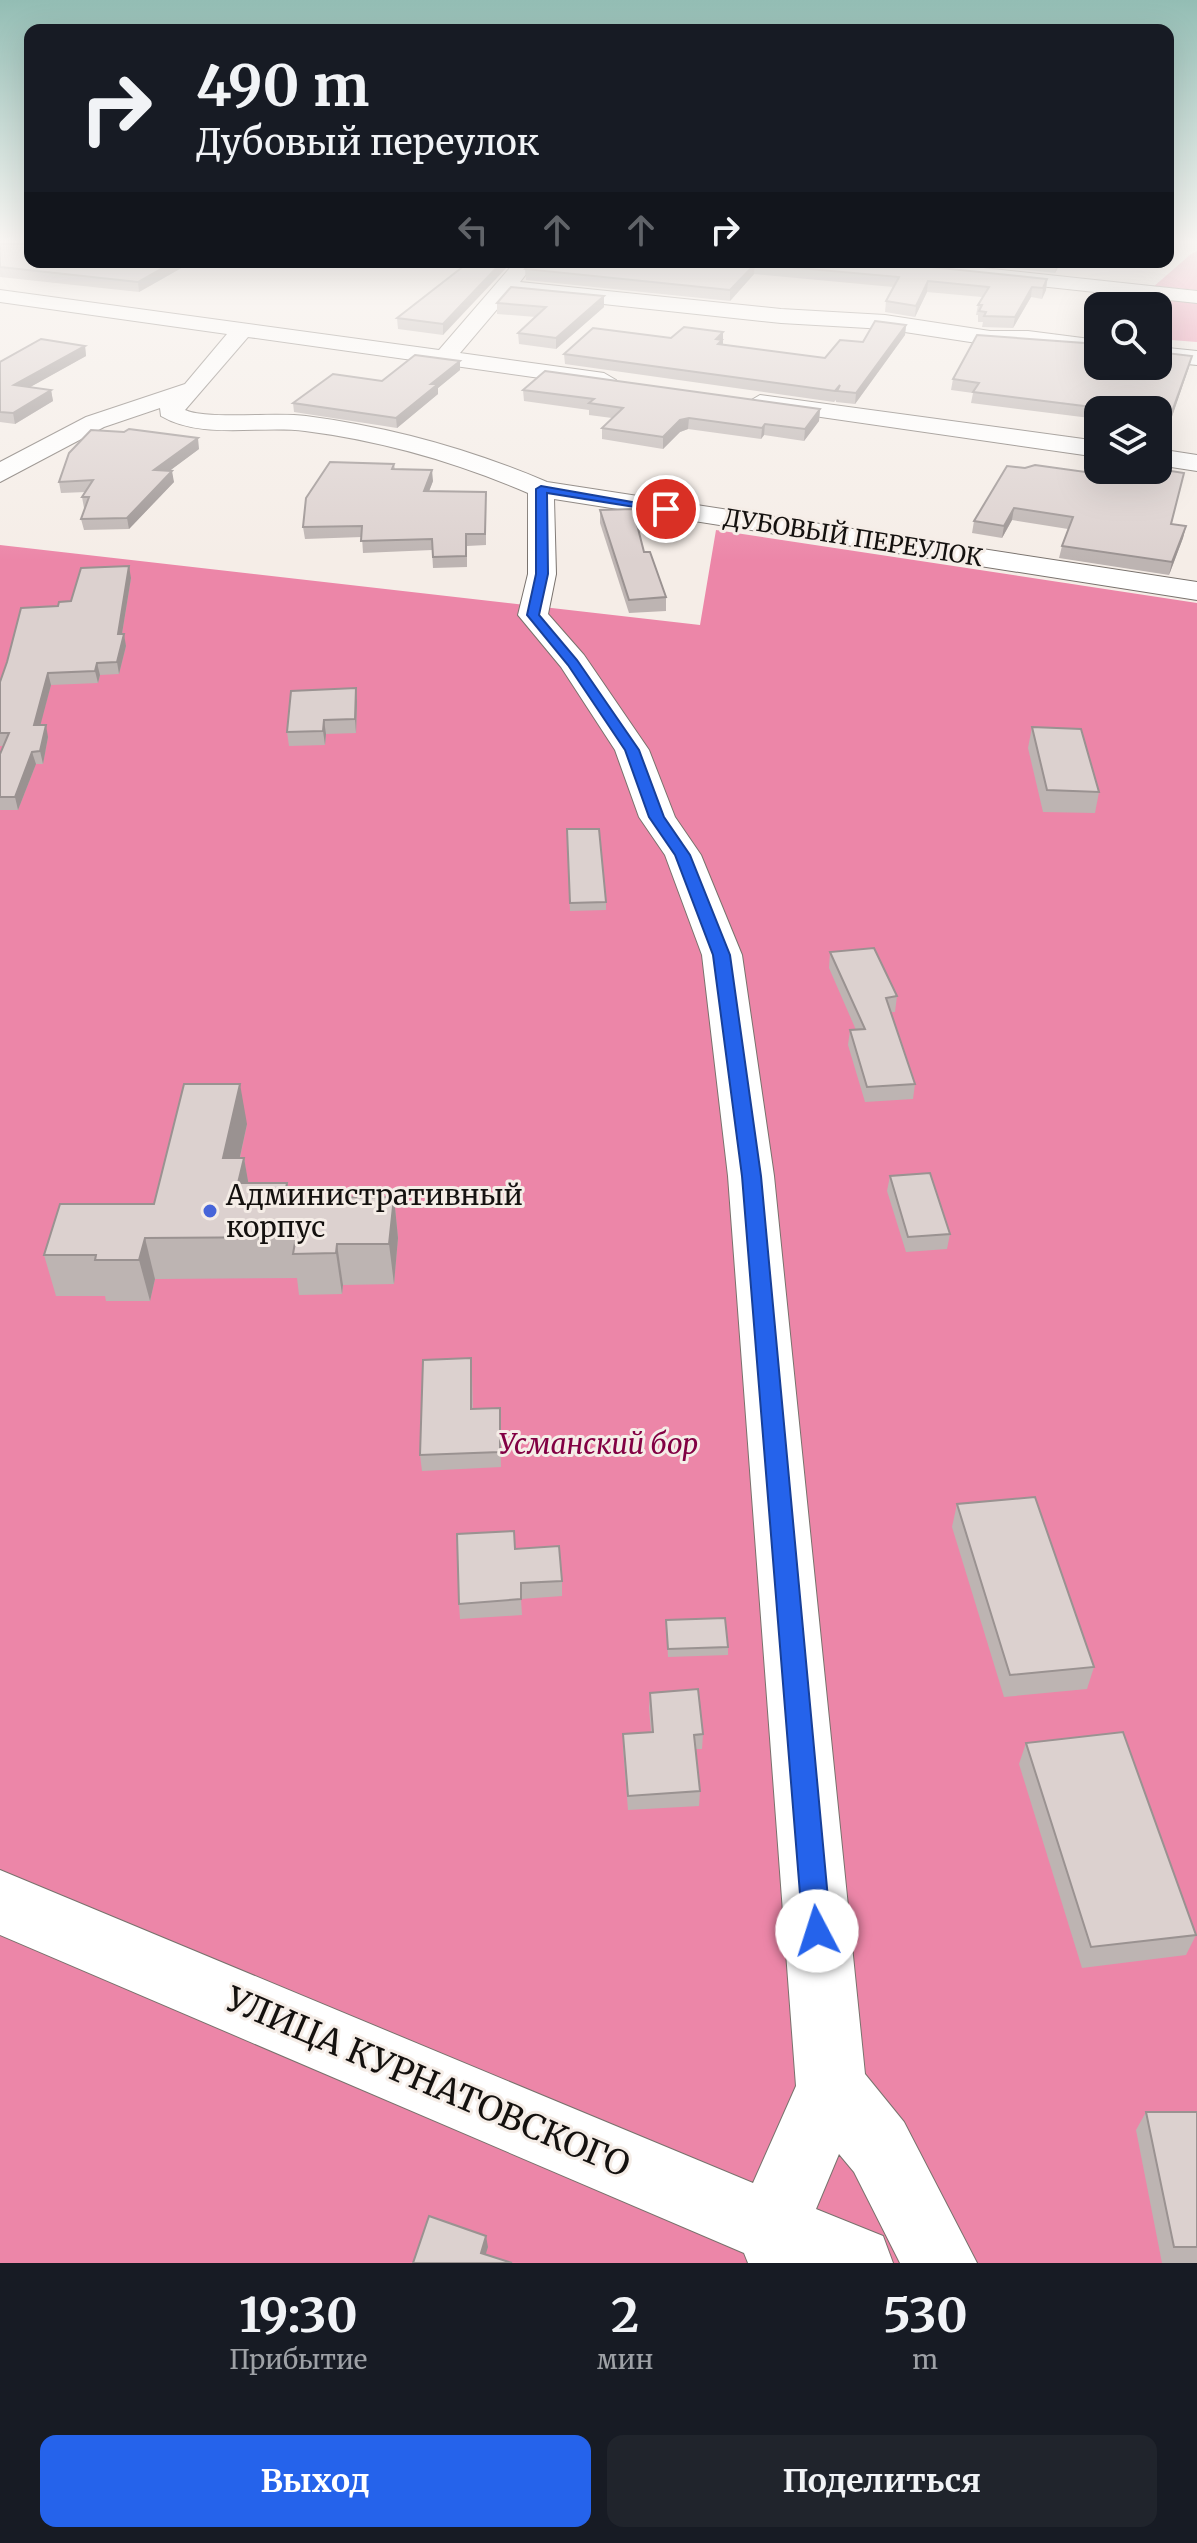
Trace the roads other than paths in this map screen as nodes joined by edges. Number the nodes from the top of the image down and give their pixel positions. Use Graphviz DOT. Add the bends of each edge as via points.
graph roads {
  1 [pos="226,350"];
  2 [pos="383,350"];
  3 [pos="451,350"];
  4 [pos="1172,355"];
  5 [pos="444,358"];
  6 [pos="1197,358"];
  7 [pos="631,384"];
  8 [pos="193,389"];
  9 [pos="740,399"];
  10 [pos="1084,447"];
  11 [pos="1172,459"];
  12 [pos="1197,463"];
  13 [pos="0,474"];
  14 [pos="541,489"];
  15 [pos="1197,591"];
  16 [pos="0,1902"];
  17 [pos="831,2088"];
  18 [pos="778,2245"];
  19 [pos="856,2263"];
  20 [pos="940,2263"];
  1 -- 8 [label="street"];
  2 -- 5 [label="street"];
  3 -- 5 [label="street"];
  4 -- 6 [label="street"];
  5 -- 7 [label="street"];
  8 -- 13 [label="street" via="95,422"];
  8 -- 14 [label="street, ДУБОВЫЙ ПЕРЕУЛОК" via="172,406 176,416 205,422 267,420 363,433 481,462"];
  9 -- 10 [label="street"];
  11 -- 12 [label="street"];
  14 -- 15 [label="street, ДУБОВЫЙ ПЕРЕУЛОК"];
  14 -- 17 [label="street" via="542,574 533,615 573,662 632,750 657,817 683,855 722,955 751,1176"];
  16 -- 18 [label="street, УЛИЦА КУРНАТОВСКОГО"];
  17 -- 18 [label="street"];
  17 -- 20 [label="street" via="879,2147"];
  18 -- 19 [label="street, УЛИЦА КУРНАТОВСКОГО"];
}
